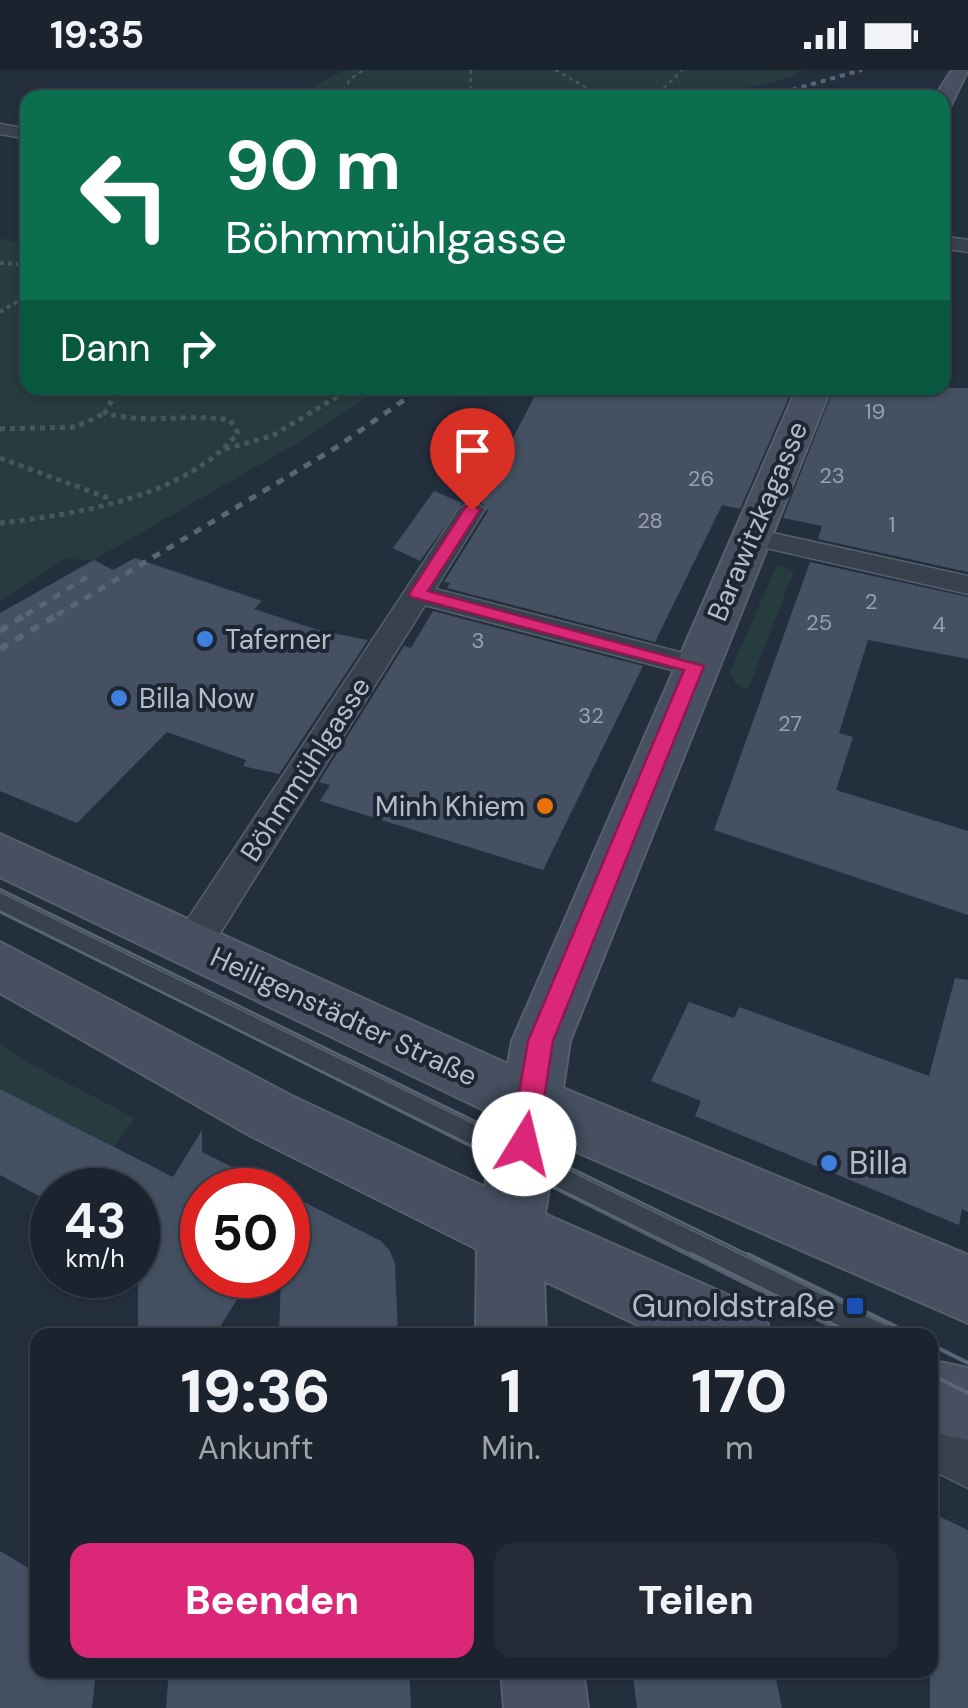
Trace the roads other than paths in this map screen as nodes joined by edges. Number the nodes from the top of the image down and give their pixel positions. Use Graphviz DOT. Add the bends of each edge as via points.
graph roads {
  1 [pos="811,395"];
  2 [pos="472,510"];
  3 [pos="750,536"];
  4 [pos="968,585"];
  5 [pos="418,594"];
  6 [pos="695,666"];
  7 [pos="0,853"];
  8 [pos="0,901"];
  9 [pos="192,945"];
  10 [pos="0,966"];
  11 [pos="526,1131"];
  12 [pos="510,1231"];
  13 [pos="968,1289"];
  14 [pos="510,1328"];
  15 [pos="723,1328"];
  16 [pos="865,1328"];
  17 [pos="938,1443"];
  18 [pos="968,1461"];
  19 [pos="543,1678"];
  20 [pos="546,1708"];
  1 -- 3 [label="main road, Barawitzkagasse"];
  2 -- 5 [label="street, Böhmmühlgasse"];
  3 -- 4 [label="street"];
  3 -- 6 [label="main road, Barawitzkagasse"];
  5 -- 6 [label="street"];
  5 -- 9 [label="street, Böhmmühlgasse"];
  6 -- 11 [label="main road, Barawitzkagasse" via="540,1041"];
  7 -- 9 [label="main road, Heiligenstädter Straße"];
  8 -- 11 [label="lane"];
  9 -- 11 [label="main road, Heiligenstädter Straße"];
  10 -- 12 [label="main road" via="128,1044"];
  11 -- 12 [label="main road"];
  11 -- 13 [label="main road, Heiligenstädter Straße"];
  11 -- 16 [label="lane"];
  12 -- 14 [label="main road"];
  12 -- 15 [label="main road"];
  17 -- 18 [label="street"];
  19 -- 20 [label="main road"];
}
